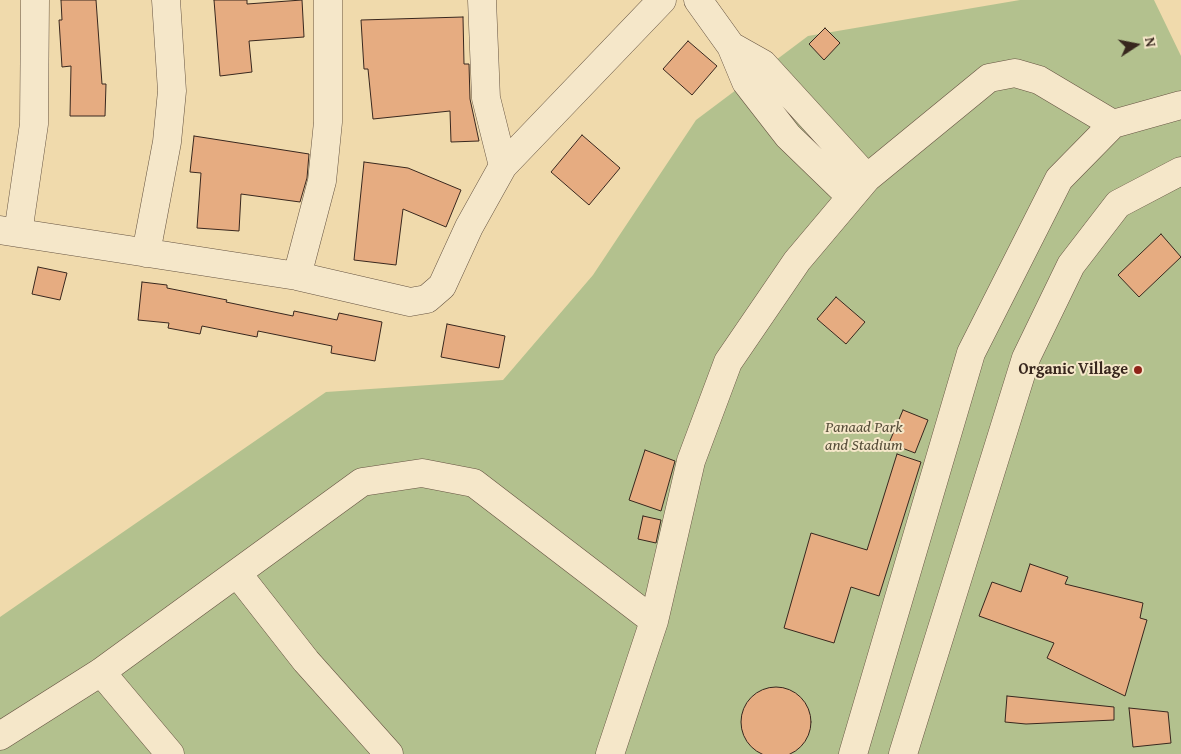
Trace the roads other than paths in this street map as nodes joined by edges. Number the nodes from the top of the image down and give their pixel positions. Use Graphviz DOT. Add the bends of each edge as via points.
graph roads {
  1 [pos="34,0"];
  2 [pos="166,0"];
  3 [pos="328,0"];
  4 [pos="482,0"];
  5 [pos="662,0"];
  6 [pos="698,0"];
  7 [pos="1181,105"];
  8 [pos="1113,124"];
  9 [pos="503,166"];
  10 [pos="1181,171"];
  11 [pos="859,188"];
  12 [pos="9,232"];
  13 [pos="146,252"];
  14 [pos="297,276"];
  15 [pos="237,573"];
  16 [pos="654,621"];
  17 [pos="101,672"];
  18 [pos="0,736"];
  19 [pos="170,754"];
  20 [pos="389,754"];
  21 [pos="610,754"];
  22 [pos="853,754"];
  23 [pos="903,754"];
  1 -- 12 [label="street" via="34,124"];
  2 -- 13 [label="street" via="172,91"];
  3 -- 14 [label="street" via="328,122 322,180"];
  4 -- 9 [label="street" via="486,98"];
  5 -- 9 [label="street"];
  6 -- 11 [label="street" via="731,46 746,82 788,136"];
  7 -- 8 [label="street"];
  8 -- 11 [label="street" via="1039,80 1015,73 989,78"];
  8 -- 22 [label="street" via="1059,179 971,353"];
  9 -- 14 [label="street" via="442,286 427,299 410,302"];
  10 -- 23 [label="street" via="1118,204 1071,265 1026,358"];
  11 -- 16 [label="street" via="797,261 728,362 691,461"];
  12 -- 13 [label="street"];
  13 -- 14 [label="street"];
  15 -- 16 [label="street" via="362,482 422,473 474,483"];
  15 -- 17 [label="street"];
  15 -- 20 [label="street" via="306,661"];
  16 -- 21 [label="street"];
  17 -- 18 [label="street"];
  17 -- 19 [label="street"];
}
